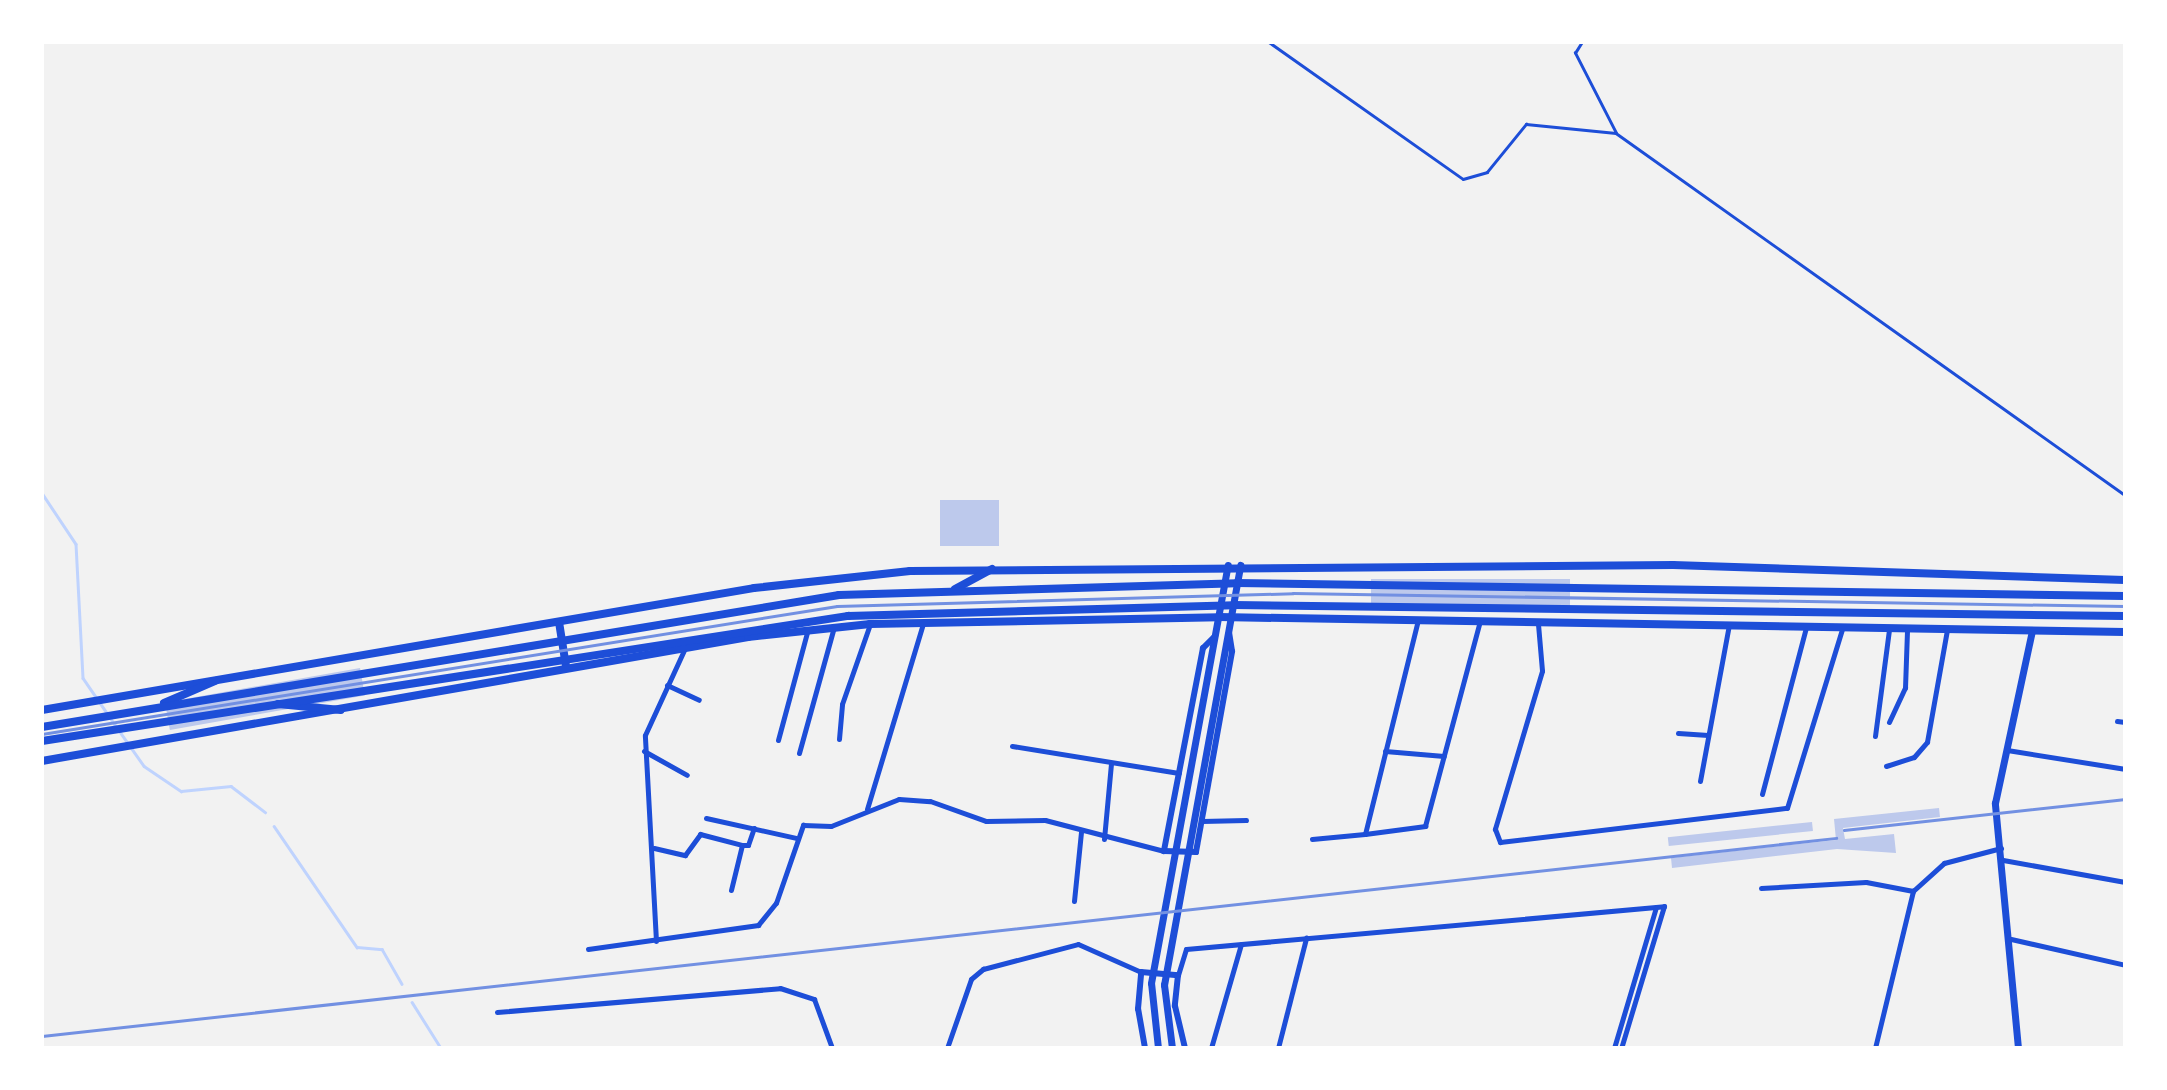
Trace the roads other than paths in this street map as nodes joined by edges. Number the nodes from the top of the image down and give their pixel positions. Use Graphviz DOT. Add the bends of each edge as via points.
graph roads {
  1 [pos="1269,42"];
  2 [pos="1582,42"];
  3 [pos="1616,133"];
  4 [pos="2125,495"];
  5 [pos="1228,565"];
  6 [pos="1240,565"];
  7 [pos="992,569"];
  8 [pos="2125,580"];
  9 [pos="1237,583"];
  10 [pos="1224,584"];
  11 [pos="952,590"];
  12 [pos="2125,596"];
  13 [pos="1221,605"];
  14 [pos="1234,605"];
  15 [pos="2125,616"];
  16 [pos="1219,617"];
  17 [pos="1231,617"];
  18 [pos="1418,620"];
  19 [pos="1480,621"];
  20 [pos="559,622"];
  21 [pos="870,624"];
  22 [pos="923,624"];
  23 [pos="1538,624"];
  24 [pos="1729,625"];
  25 [pos="834,627"];
  26 [pos="1806,628"];
  27 [pos="808,629"];
  28 [pos="1842,629"];
  29 [pos="1889,630"];
  30 [pos="1907,630"];
  31 [pos="1947,630"];
  32 [pos="2032,630"];
  33 [pos="2125,632"];
  34 [pos="1229,633"];
  35 [pos="1215,636"];
  36 [pos="685,649"];
  37 [pos="567,669"];
  38 [pos="215,681"];
  39 [pos="667,685"];
  40 [pos="699,700"];
  41 [pos="266,703"];
  42 [pos="152,708"];
  43 [pos="42,710"];
  44 [pos="341,710"];
  45 [pos="2117,721"];
  46 [pos="1889,722"];
  47 [pos="2125,722"];
  48 [pos="42,727"];
  49 [pos="1678,733"];
  50 [pos="1708,735"];
  51 [pos="1875,736"];
  52 [pos="839,739"];
  53 [pos="778,740"];
  54 [pos="42,741"];
  55 [pos="1013,746"];
  56 [pos="2007,750"];
  57 [pos="644,751"];
  58 [pos="1385,751"];
  59 [pos="799,753"];
  60 [pos="1444,756"];
  61 [pos="42,761"];
  62 [pos="1111,764"];
  63 [pos="1886,766"];
  64 [pos="2125,769"];
  65 [pos="1179,773"];
  66 [pos="687,775"];
  67 [pos="1700,781"];
  68 [pos="1762,794"];
  69 [pos="867,809"];
  70 [pos="706,818"];
  71 [pos="1246,820"];
  72 [pos="1202,821"];
  73 [pos="754,828"];
  74 [pos="1081,832"];
  75 [pos="1365,834"];
  76 [pos="796,838"];
  77 [pos="1104,839"];
  78 [pos="1312,839"];
  79 [pos="742,845"];
  80 [pos="654,848"];
  81 [pos="2001,848"];
  82 [pos="1164,850"];
  83 [pos="2003,860"];
  84 [pos="2125,882"];
  85 [pos="1761,888"];
  86 [pos="731,890"];
  87 [pos="1913,891"];
  88 [pos="1074,901"];
  89 [pos="1656,907"];
  90 [pos="1306,938"];
  91 [pos="2011,939"];
  92 [pos="656,941"];
  93 [pos="1241,944"];
  94 [pos="588,949"];
  95 [pos="2125,965"];
  96 [pos="1141,972"];
  97 [pos="1178,975"];
  98 [pos="497,1012"];
  99 [pos="832,1048"];
  100 [pos="947,1048"];
  101 [pos="1145,1048"];
  102 [pos="1158,1048"];
  103 [pos="1171,1048"];
  104 [pos="1185,1048"];
  105 [pos="1211,1048"];
  106 [pos="1278,1048"];
  107 [pos="1614,1048"];
  108 [pos="1621,1048"];
  109 [pos="1875,1048"];
  110 [pos="2018,1048"];
  1 -- 3 [label="lane" via="1463,179 1487,172 1526,124"];
  2 -- 3 [label="lane" via="1576,53"];
  3 -- 4 [label="lane"];
  5 -- 6 [label="main road"];
  5 -- 7 [label="main road"];
  5 -- 10 [label="main road"];
  6 -- 8 [label="main road" via="1673,565"];
  6 -- 9 [label="main road"];
  7 -- 11 [label="main road"];
  7 -- 20 [label="main road" via="910,571 779,584"];
  9 -- 10 [label="main road"];
  9 -- 12 [label="main road"];
  9 -- 14 [label="main road"];
  10 -- 11 [label="main road"];
  10 -- 13 [label="main road"];
  11 -- 42 [label="main road" via="804,598"];
  13 -- 14 [label="main road"];
  13 -- 16 [label="main road"];
  13 -- 41 [label="main road" via="848,616"];
  14 -- 15 [label="main road"];
  14 -- 17 [label="main road"];
  16 -- 17 [label="main road"];
  16 -- 22 [label="main road"];
  16 -- 35 [label="main road"];
  17 -- 18 [label="main road"];
  17 -- 34 [label="main road"];
  18 -- 19 [label="main road"];
  18 -- 58 [label="street"];
  19 -- 23 [label="main road"];
  19 -- 60 [label="street"];
  20 -- 37 [label="main road"];
  20 -- 38 [label="main road"];
  21 -- 22 [label="main road"];
  21 -- 25 [label="main road"];
  21 -- 52 [label="street" via="842,704"];
  22 -- 69 [label="street"];
  23 -- 24 [label="main road"];
  23 -- 28 [label="street" via="1542,671 1531,725 1495,829 1500,842 1787,808"];
  24 -- 26 [label="main road"];
  24 -- 50 [label="street"];
  25 -- 27 [label="main road"];
  25 -- 59 [label="street"];
  26 -- 28 [label="main road"];
  26 -- 68 [label="street"];
  27 -- 36 [label="main road"];
  27 -- 53 [label="street"];
  28 -- 29 [label="main road"];
  29 -- 30 [label="main road"];
  29 -- 51 [label="street"];
  30 -- 31 [label="main road"];
  30 -- 46 [label="street" via="1905,688"];
  31 -- 32 [label="main road"];
  31 -- 63 [label="street" via="1927,742 1914,757"];
  32 -- 33 [label="main road"];
  32 -- 56 [label="main road"];
  34 -- 72 [label="street" via="1232,651"];
  34 -- 103 [label="main road" via="1162,997"];
  35 -- 65 [label="street" via="1203,648"];
  35 -- 102 [label="main road" via="1150,996"];
  36 -- 37 [label="main road"];
  36 -- 39 [label="street"];
  37 -- 44 [label="main road"];
  38 -- 42 [label="main road"];
  38 -- 43 [label="main road"];
  39 -- 40 [label="street"];
  39 -- 57 [label="street" via="650,718"];
  41 -- 44 [label="main road"];
  41 -- 54 [label="main road"];
  42 -- 48 [label="main road"];
  44 -- 61 [label="main road"];
  45 -- 47 [label="street"];
  49 -- 50 [label="street"];
  50 -- 67 [label="street"];
  55 -- 62 [label="street"];
  56 -- 64 [label="street"];
  56 -- 81 [label="main road" via="1995,803"];
  57 -- 66 [label="street"];
  57 -- 80 [label="street"];
  58 -- 60 [label="street"];
  58 -- 75 [label="street"];
  60 -- 75 [label="street" via="1425,826"];
  62 -- 65 [label="street"];
  62 -- 77 [label="street"];
  65 -- 82 [label="street"];
  69 -- 74 [label="street" via="909,797 986,821 1045,820"];
  69 -- 76 [label="street" via="831,826 806,823"];
  70 -- 73 [label="street"];
  71 -- 72 [label="street"];
  72 -- 82 [label="street" via="1193,855"];
  73 -- 76 [label="street"];
  73 -- 79 [label="street" via="748,845"];
  74 -- 77 [label="street"];
  74 -- 88 [label="street"];
  75 -- 78 [label="street"];
  76 -- 92 [label="street" via="765,920"];
  77 -- 82 [label="street"];
  79 -- 80 [label="street" via="700,834 685,855"];
  79 -- 86 [label="street"];
  80 -- 92 [label="street"];
  81 -- 83 [label="main road"];
  81 -- 87 [label="street" via="1944,863"];
  83 -- 84 [label="street"];
  83 -- 91 [label="main road"];
  85 -- 87 [label="street" via="1866,882"];
  87 -- 109 [label="street"];
  89 -- 90 [label="street"];
  89 -- 107 [label="street"];
  89 -- 108 [label="street" via="1664,906"];
  90 -- 93 [label="street"];
  90 -- 106 [label="street"];
  91 -- 95 [label="street"];
  91 -- 110 [label="main road"];
  92 -- 94 [label="street"];
  93 -- 97 [label="street" via="1186,949"];
  93 -- 105 [label="street"];
  96 -- 97 [label="street"];
  96 -- 100 [label="street" via="1078,944 983,969 971,979"];
  96 -- 101 [label="street" via="1138,1009"];
  97 -- 104 [label="street" via="1175,1006"];
  98 -- 99 [label="street" via="780,988 814,999"];
}
